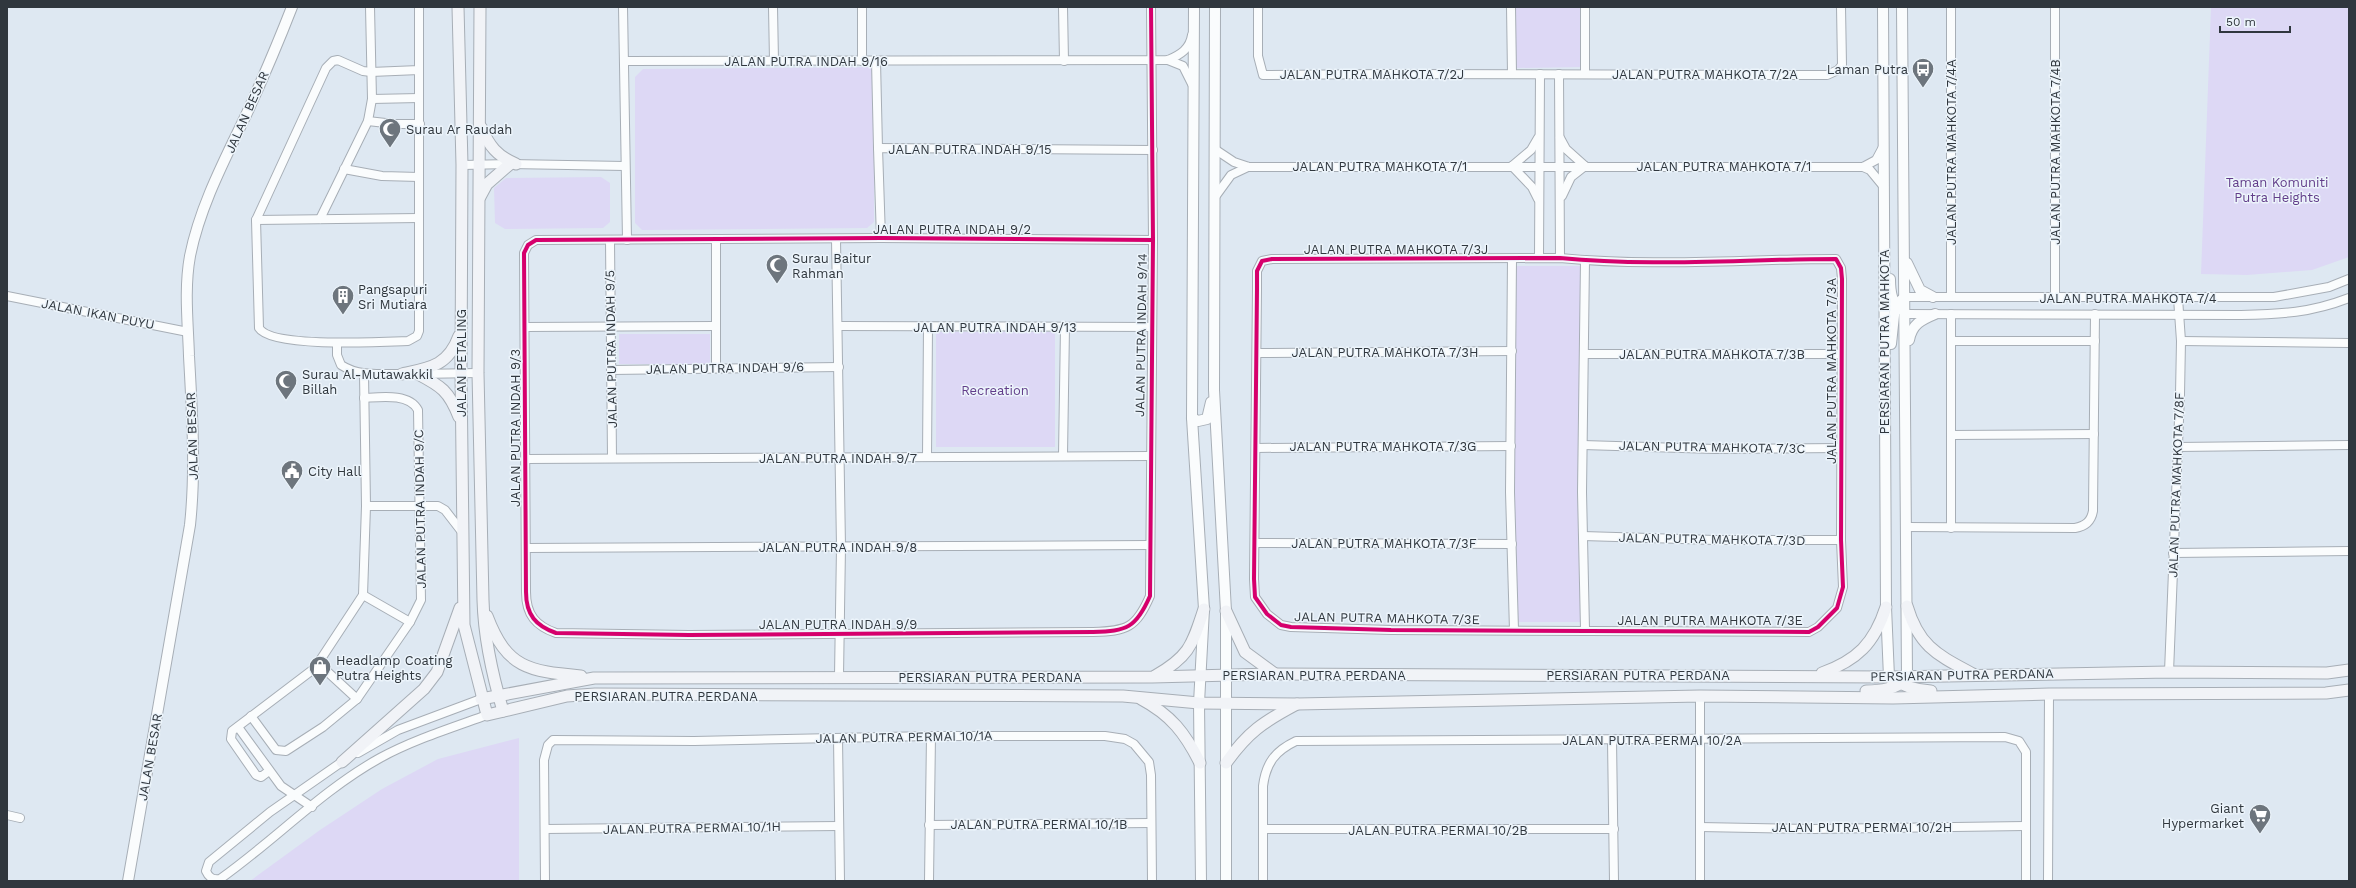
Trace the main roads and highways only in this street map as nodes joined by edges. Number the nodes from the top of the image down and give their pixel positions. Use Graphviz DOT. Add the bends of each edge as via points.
graph roads {
  1 [pos="458,7"];
  2 [pos="480,7"];
  3 [pos="479,123"];
  4 [pos="480,198"];
  5 [pos="461,331"];
  6 [pos="402,374"];
  7 [pos="418,374"];
  8 [pos="462,425"];
  9 [pos="463,599"];
  10 [pos="482,600"];
  11 [pos="1907,606"];
  12 [pos="1886,607"];
  13 [pos="1204,609"];
  14 [pos="1226,611"];
  15 [pos="2349,670"];
  16 [pos="1275,674"];
  17 [pos="1975,675"];
  18 [pos="1815,676"];
  19 [pos="1907,676"];
  20 [pos="1152,677"];
  21 [pos="1889,677"];
  22 [pos="594,678"];
  23 [pos="1899,685"];
  24 [pos="2349,690"];
  25 [pos="499,695"];
  26 [pos="1123,696"];
  27 [pos="1958,697"];
  28 [pos="1846,698"];
  29 [pos="481,699"];
  30 [pos="1297,704"];
  31 [pos="503,711"];
  32 [pos="487,715"];
  33 [pos="342,762"];
  34 [pos="1200,763"];
  35 [pos="1226,763"];
  1 -- 5 [label="main road, JALAN PETALING" via="462,165"];
  2 -- 3 [label="main road, JALAN PETALING"];
  3 -- 4 [label="main road, JALAN PETALING"];
  3 -- 4 [label="main road" via="496,153 513,164 487,184"];
  4 -- 10 [label="main road, JALAN PETALING" via="478,373"];
  5 -- 6 [label="main road" via="455,347 446,359 426,369"];
  5 -- 8 [label="main road, JALAN PETALING"];
  7 -- 8 [label="main road" via="447,392"];
  8 -- 9 [label="main road, JALAN PETALING"];
  9 -- 29 [label="main road, JALAN PETALING" via="466,642"];
  9 -- 33 [label="main road" via="437,672 424,689"];
  10 -- 22 [label="main road" via="493,632 500,646 510,657 534,670"];
  10 -- 25 [label="main road, JALAN PETALING" via="485,638"];
  11 -- 17 [label="main road" via="1913,625 1927,645 1939,655"];
  12 -- 18 [label="main road" via="1881,621 1862,651 1842,666"];
  13 -- 20 [label="main road" via="1193,644 1182,658"];
  14 -- 16 [label="main road" via="1245,652"];
  15 -- 17 [label="main road, PERSIARAN PUTRA PERDANA" via="2327,673"];
  16 -- 18 [label="main road, PERSIARAN PUTRA PERDANA"];
  16 -- 20 [label="main road, PERSIARAN PUTRA PERDANA"];
  17 -- 19 [label="main road, PERSIARAN PUTRA PERDANA"];
  18 -- 21 [label="main road, PERSIARAN PUTRA PERDANA"];
  19 -- 21 [label="main road, PERSIARAN PUTRA PERDANA"];
  19 -- 23 [label="main road"];
  20 -- 22 [label="main road, PERSIARAN PUTRA PERDANA"];
  21 -- 23 [label="main road"];
  22 -- 25 [label="main road, PERSIARAN PUTRA PERDANA"];
  23 -- 27 [label="main road" via="1919,691 1939,691"];
  23 -- 28 [label="main road" via="1880,691 1861,692"];
  24 -- 27 [label="main road, PERSIARAN PUTRA PERDANA" via="2326,693 2049,694"];
  25 -- 29 [label="main road, PERSIARAN PUTRA PERDANA"];
  25 -- 31 [label="main road, JALAN PETALING"];
  26 -- 30 [label="main road, PERSIARAN PUTRA PERDANA" via="1199,703 1226,701"];
  26 -- 31 [label="main road, PERSIARAN PUTRA PERDANA" via="595,694 567,696"];
  26 -- 34 [label="main road" via="1140,698 1168,716 1186,736"];
  27 -- 28 [label="main road, PERSIARAN PUTRA PERDANA"];
  28 -- 30 [label="main road, PERSIARAN PUTRA PERDANA" via="1700,696"];
  29 -- 32 [label="main road, JALAN PETALING"];
  30 -- 35 [label="main road" via="1270,718 1247,735"];
  31 -- 32 [label="main road, PERSIARAN PUTRA PERDANA"];
}
